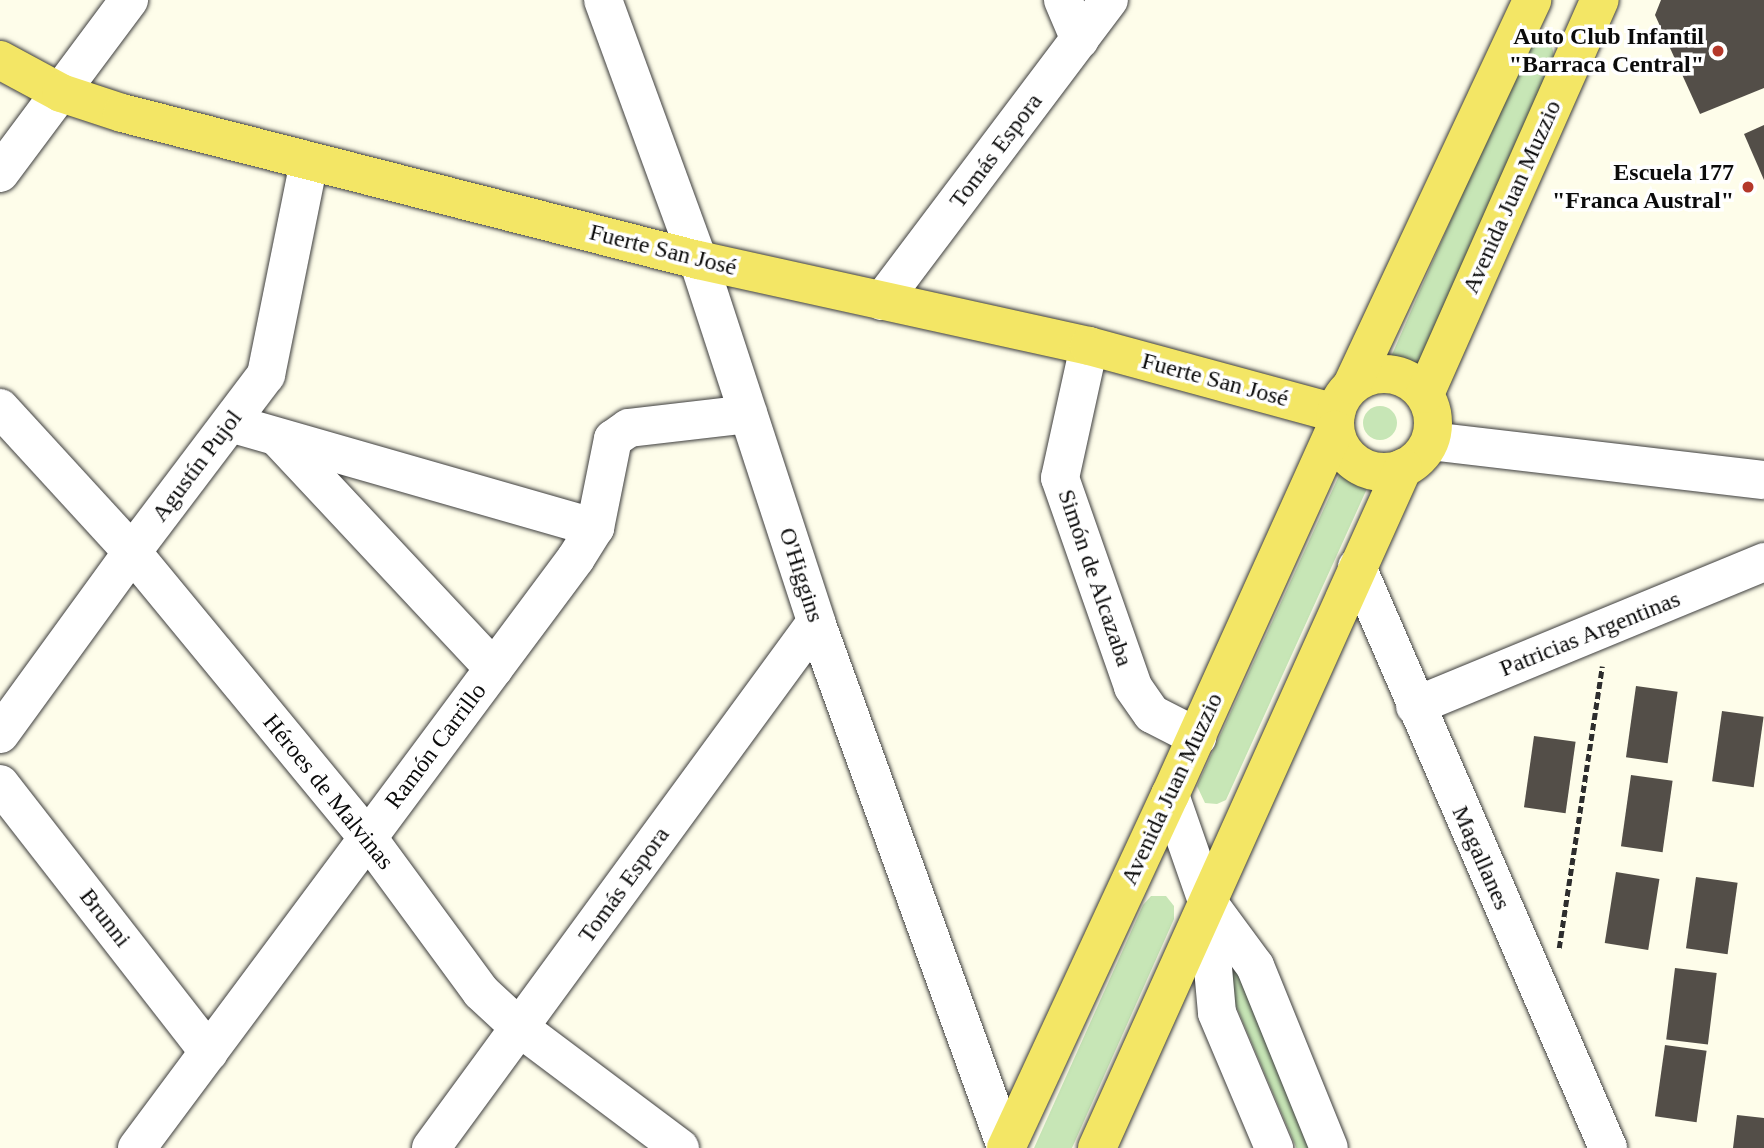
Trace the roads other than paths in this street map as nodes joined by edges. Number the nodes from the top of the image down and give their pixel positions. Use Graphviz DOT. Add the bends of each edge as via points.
graph roads {
  1 [pos="129,0"];
  2 [pos="1063,0"];
  3 [pos="1109,0"];
  4 [pos="1532,0"];
  5 [pos="1600,0"];
  6 [pos="617,9"];
  7 [pos="1080,40"];
  8 [pos="0,60"];
  9 [pos="61,93"];
  10 [pos="309,161"];
  11 [pos="0,173"];
  12 [pos="698,260"];
  13 [pos="882,301"];
  14 [pos="1089,346"];
  15 [pos="1425,394"];
  16 [pos="0,408"];
  17 [pos="1341,409"];
  18 [pos="748,414"];
  19 [pos="230,424"];
  20 [pos="278,438"];
  21 [pos="1431,441"];
  22 [pos="1403,468"];
  23 [pos="1761,486"];
  24 [pos="595,528"];
  25 [pos="132,552"];
  26 [pos="1764,562"];
  27 [pos="1357,567"];
  28 [pos="816,622"];
  29 [pos="494,669"];
  30 [pos="1415,706"];
  31 [pos="0,734"];
  32 [pos="1196,737"];
  33 [pos="0,784"];
  34 [pos="1170,795"];
  35 [pos="368,838"];
  36 [pos="1208,901"];
  37 [pos="520,1028"];
  38 [pos="209,1052"];
  39 [pos="138,1148"];
  40 [pos="431,1148"];
  41 [pos="680,1148"];
  42 [pos="1006,1148"];
  43 [pos="1097,1148"];
  44 [pos="1274,1148"];
  45 [pos="1329,1148"];
  46 [pos="1608,1148"];
  1 -- 9 [label="street"];
  2 -- 7 [label="street"];
  3 -- 7 [label="street, Tomás Espora"];
  4 -- 17 [label="main road, Avenida Juan Muzzio"];
  5 -- 15 [label="main road, Avenida Juan Muzzio"];
  6 -- 12 [label="street, O'Higgins"];
  7 -- 13 [label="street, Tomás Espora"];
  8 -- 9 [label="main road, Fuerte San José"];
  9 -- 10 [label="main road, Fuerte San José"];
  9 -- 11 [label="street"];
  10 -- 12 [label="main road, Fuerte San José"];
  10 -- 19 [label="street, Agustín Pujol" via="266,376"];
  12 -- 13 [label="main road, Fuerte San José"];
  12 -- 18 [label="street, O'Higgins"];
  13 -- 14 [label="main road, Fuerte San José"];
  14 -- 17 [label="main road, Fuerte San José"];
  14 -- 32 [label="street, Simón de Alcazaba" via="1060,478 1133,687 1152,713"];
  15 -- 17 [label="main road" via="1398,376 1382,373 1366,377"];
  15 -- 21 [label="main road" via="1434,425"];
  16 -- 25 [label="street, Héroes de Malvinas"];
  17 -- 22 [label="main road" via="1340,445 1349,458 1378,472"];
  17 -- 32 [label="main road, Avenida Juan Muzzio"];
  18 -- 24 [label="street, Ramón Carrillo" via="629,428 613,439"];
  18 -- 28 [label="street, O'Higgins"];
  19 -- 20 [label="street"];
  19 -- 25 [label="street, Agustín Pujol"];
  20 -- 24 [label="street"];
  20 -- 29 [label="street"];
  21 -- 22 [label="main road" via="1422,455"];
  21 -- 23 [label="street"];
  22 -- 27 [label="main road"];
  24 -- 29 [label="street, Ramón Carrillo"];
  25 -- 31 [label="street, Agustín Pujol"];
  25 -- 35 [label="street, Héroes de Malvinas"];
  26 -- 30 [label="street, Patricias Argentinas"];
  27 -- 30 [label="street, Magallanes"];
  27 -- 36 [label="main road"];
  28 -- 37 [label="street, Tomás Espora"];
  28 -- 42 [label="street, O'Higgins"];
  29 -- 35 [label="street, Ramón Carrillo"];
  30 -- 46 [label="street, Magallanes"];
  32 -- 34 [label="main road, Avenida Juan Muzzio"];
  33 -- 38 [label="street, Brunni"];
  34 -- 36 [label="street"];
  34 -- 42 [label="main road, Avenida Juan Muzzio"];
  35 -- 37 [label="street, Héroes de Malvinas" via="481,992"];
  35 -- 38 [label="street, Ramón Carrillo"];
  36 -- 43 [label="main road"];
  36 -- 44 [label="street" via="1217,1013"];
  36 -- 45 [label="street" via="1255,966"];
  37 -- 40 [label="street, Tomás Espora"];
  37 -- 41 [label="street, Héroes de Malvinas"];
  38 -- 39 [label="street, Ramón Carrillo"];
}
